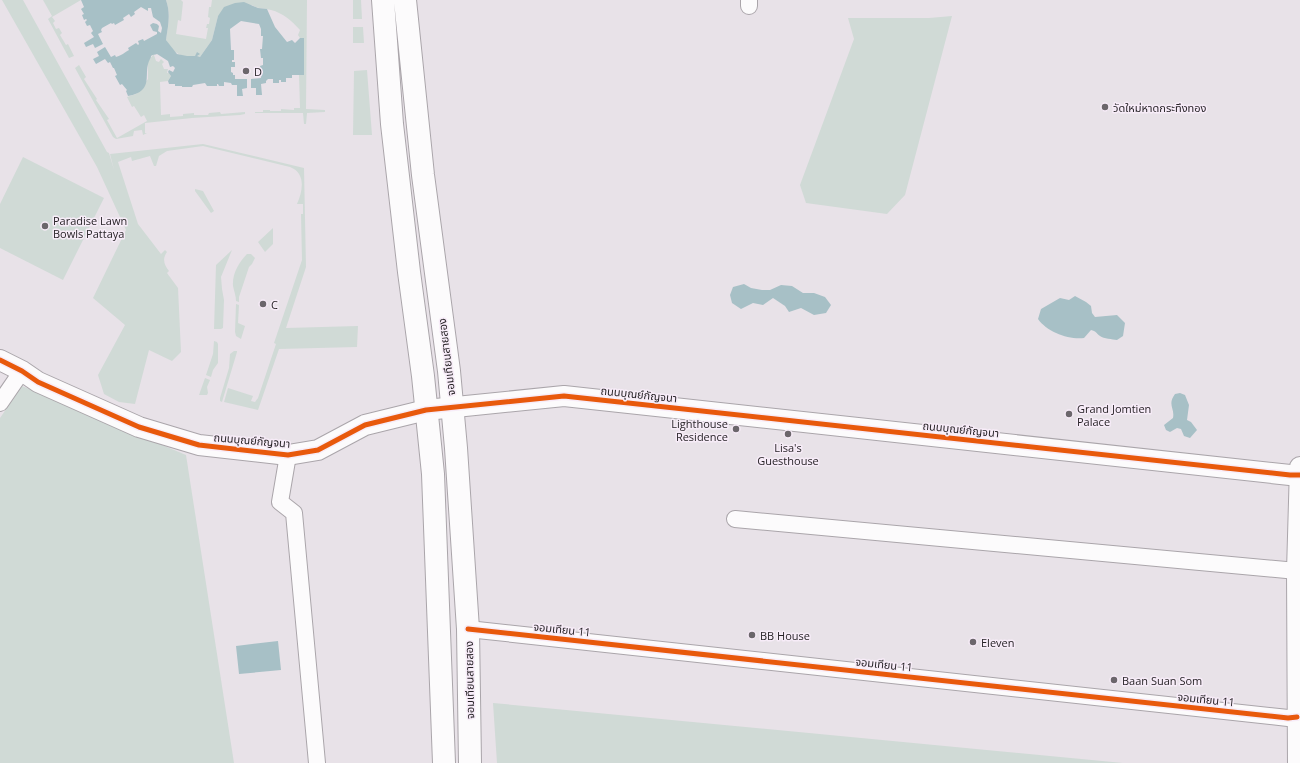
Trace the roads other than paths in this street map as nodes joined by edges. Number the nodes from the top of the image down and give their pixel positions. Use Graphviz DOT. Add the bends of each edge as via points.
graph roads {
  1 [pos="383,0"];
  2 [pos="405,0"];
  3 [pos="0,360"];
  4 [pos="22,371"];
  5 [pos="0,403"];
  6 [pos="452,408"];
  7 [pos="426,410"];
  8 [pos="288,455"];
  9 [pos="1300,467"];
  10 [pos="1300,475"];
  11 [pos="735,519"];
  12 [pos="1297,571"];
  13 [pos="465,572"];
  14 [pos="436,574"];
  15 [pos="468,629"];
  16 [pos="1297,717"];
  17 [pos="317,763"];
  18 [pos="444,763"];
  19 [pos="470,763"];
  20 [pos="1298,763"];
  1 -- 7 [label="main road" via="392,124"];
  2 -- 6 [label="main road, จอมเทียนสายสอง" via="423,175"];
  3 -- 4 [label="street, ถนนบุณย์กัญจนา"];
  4 -- 5 [label="street"];
  4 -- 8 [label="street, ถนนบุณย์กัญจนา" via="38,382 139,427 199,445"];
  6 -- 7 [label="street, ถนนบุณย์กัญจนา"];
  6 -- 10 [label="street, ถนนบุณย์กัญจนา" via="564,396"];
  6 -- 13 [label="main road, จอมเทียนสายสอง"];
  7 -- 8 [label="street, ถนนบุณย์กัญจนา" via="365,425 318,450"];
  7 -- 14 [label="main road" via="432,474"];
  8 -- 17 [label="street" via="280,502 294,513"];
  9 -- 10 [label="street"];
  10 -- 12 [label="street"];
  11 -- 12 [label="street"];
  12 -- 16 [label="street"];
  13 -- 14 [label="street"];
  13 -- 15 [label="main road, จอมเทียนสายสอง"];
  14 -- 18 [label="main road"];
  15 -- 16 [label="street, จอมเทียน 11"];
  15 -- 19 [label="main road, จอมเทียนสายสอง"];
  16 -- 20 [label="street"];
}
